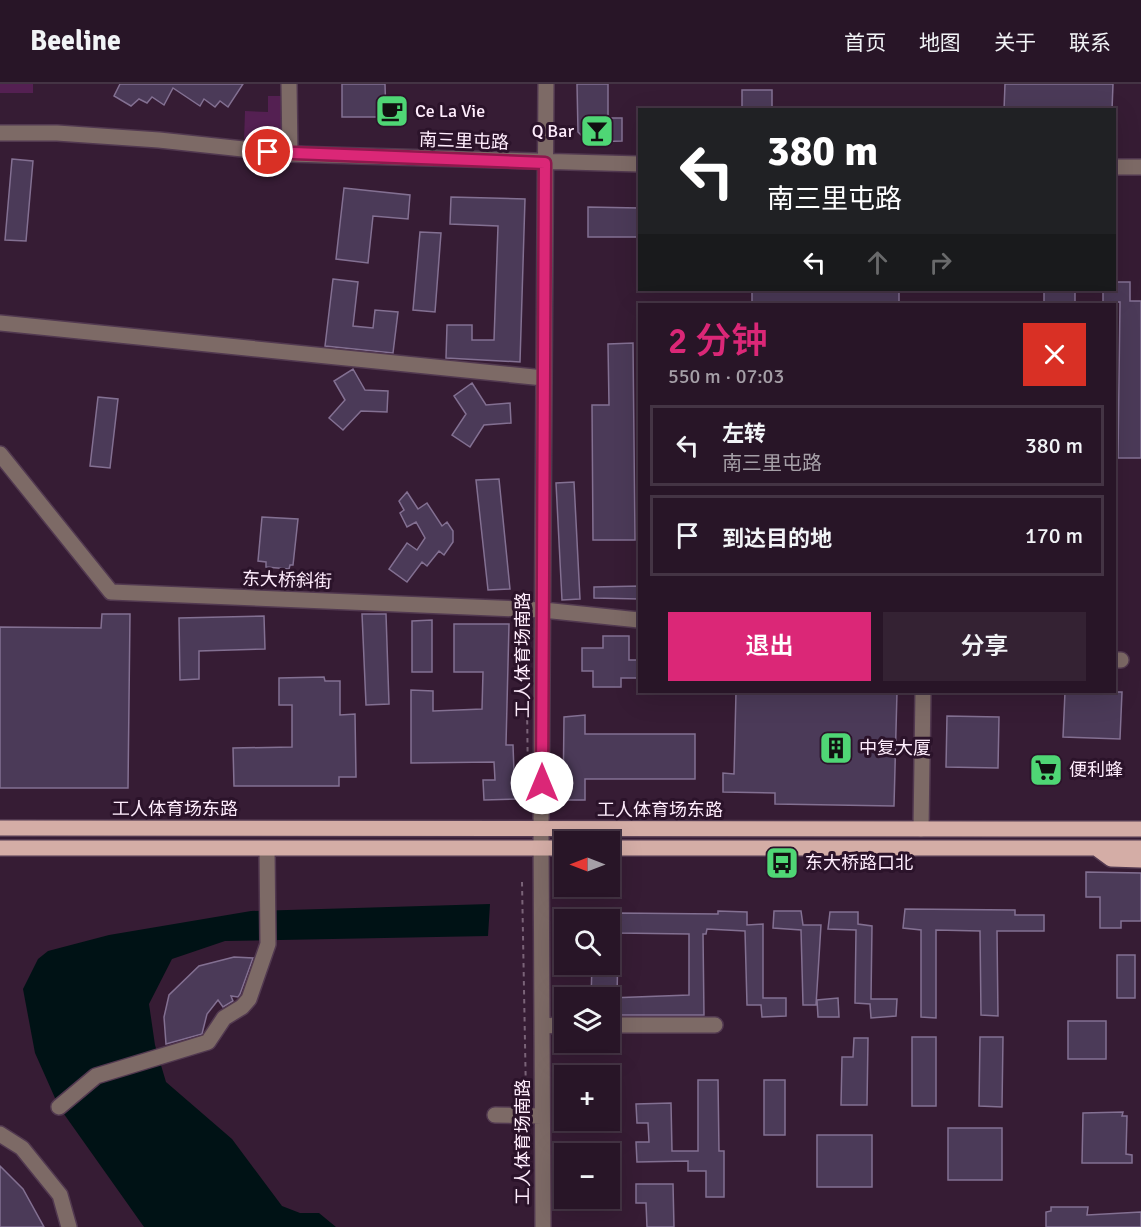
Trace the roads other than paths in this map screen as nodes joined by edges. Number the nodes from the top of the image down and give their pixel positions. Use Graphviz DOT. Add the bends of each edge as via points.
graph roads {
  1 [pos="290,84"];
  2 [pos="546,84"];
  3 [pos="0,133"];
  4 [pos="290,154"];
  5 [pos="545,163"];
  6 [pos="638,164"];
  7 [pos="1116,167"];
  8 [pos="1141,167"];
  9 [pos="0,323"];
  10 [pos="544,378"];
  11 [pos="0,454"];
  12 [pos="543,610"];
  13 [pos="638,620"];
  14 [pos="923,693"];
  15 [pos="0,828"];
  16 [pos="1141,829"];
  17 [pos="541,830"];
  18 [pos="921,830"];
  19 [pos="0,848"];
  20 [pos="541,848"];
  21 [pos="554,848"];
  22 [pos="620,848"];
  23 [pos="1095,848"];
  24 [pos="1141,848"];
  25 [pos="267,849"];
  26 [pos="1141,860"];
  27 [pos="554,1025"];
  28 [pos="620,1025"];
  29 [pos="716,1025"];
  30 [pos="542,1026"];
  31 [pos="58,1107"];
  32 [pos="495,1115"];
  33 [pos="542,1116"];
  34 [pos="0,1134"];
  35 [pos="69,1227"];
  36 [pos="543,1227"];
  1 -- 4 [label="street"];
  2 -- 5 [label="street, 工人体育场南路"];
  3 -- 4 [label="street, 南三里屯路" via="159,140"];
  4 -- 5 [label="street, 南三里屯路"];
  5 -- 6 [label="street, 南三里屯路"];
  5 -- 10 [label="street, 工人体育场南路"];
  7 -- 8 [label="street"];
  9 -- 10 [label="street"];
  10 -- 12 [label="street, 工人体育场南路"];
  11 -- 12 [label="street, 东大桥斜街" via="111,592"];
  12 -- 13 [label="street, 东大桥斜街"];
  12 -- 17 [label="street, 工人体育场南路"];
  14 -- 18 [label="street"];
  15 -- 17 [label="main road, 工人体育场东路"];
  16 -- 18 [label="main road, 工人体育场东路"];
  17 -- 18 [label="main road, 工人体育场东路"];
  17 -- 20 [label="street, 工人体育场南路"];
  19 -- 25 [label="main road"];
  20 -- 21 [label="main road"];
  20 -- 25 [label="main road"];
  20 -- 30 [label="street, 工人体育场南路"];
  22 -- 23 [label="main road"];
  23 -- 24 [label="main road"];
  23 -- 26 [label="main road" via="1110,860"];
  25 -- 31 [label="street" via="268,944 249,999 224,1018 208,1042 96,1076"];
  27 -- 30 [label="street"];
  28 -- 29 [label="street"];
  30 -- 33 [label="street, 工人体育场南路"];
  32 -- 33 [label="street"];
  33 -- 36 [label="street, 工人体育场南路"];
  34 -- 35 [label="street" via="22,1148 60,1195"];
}
